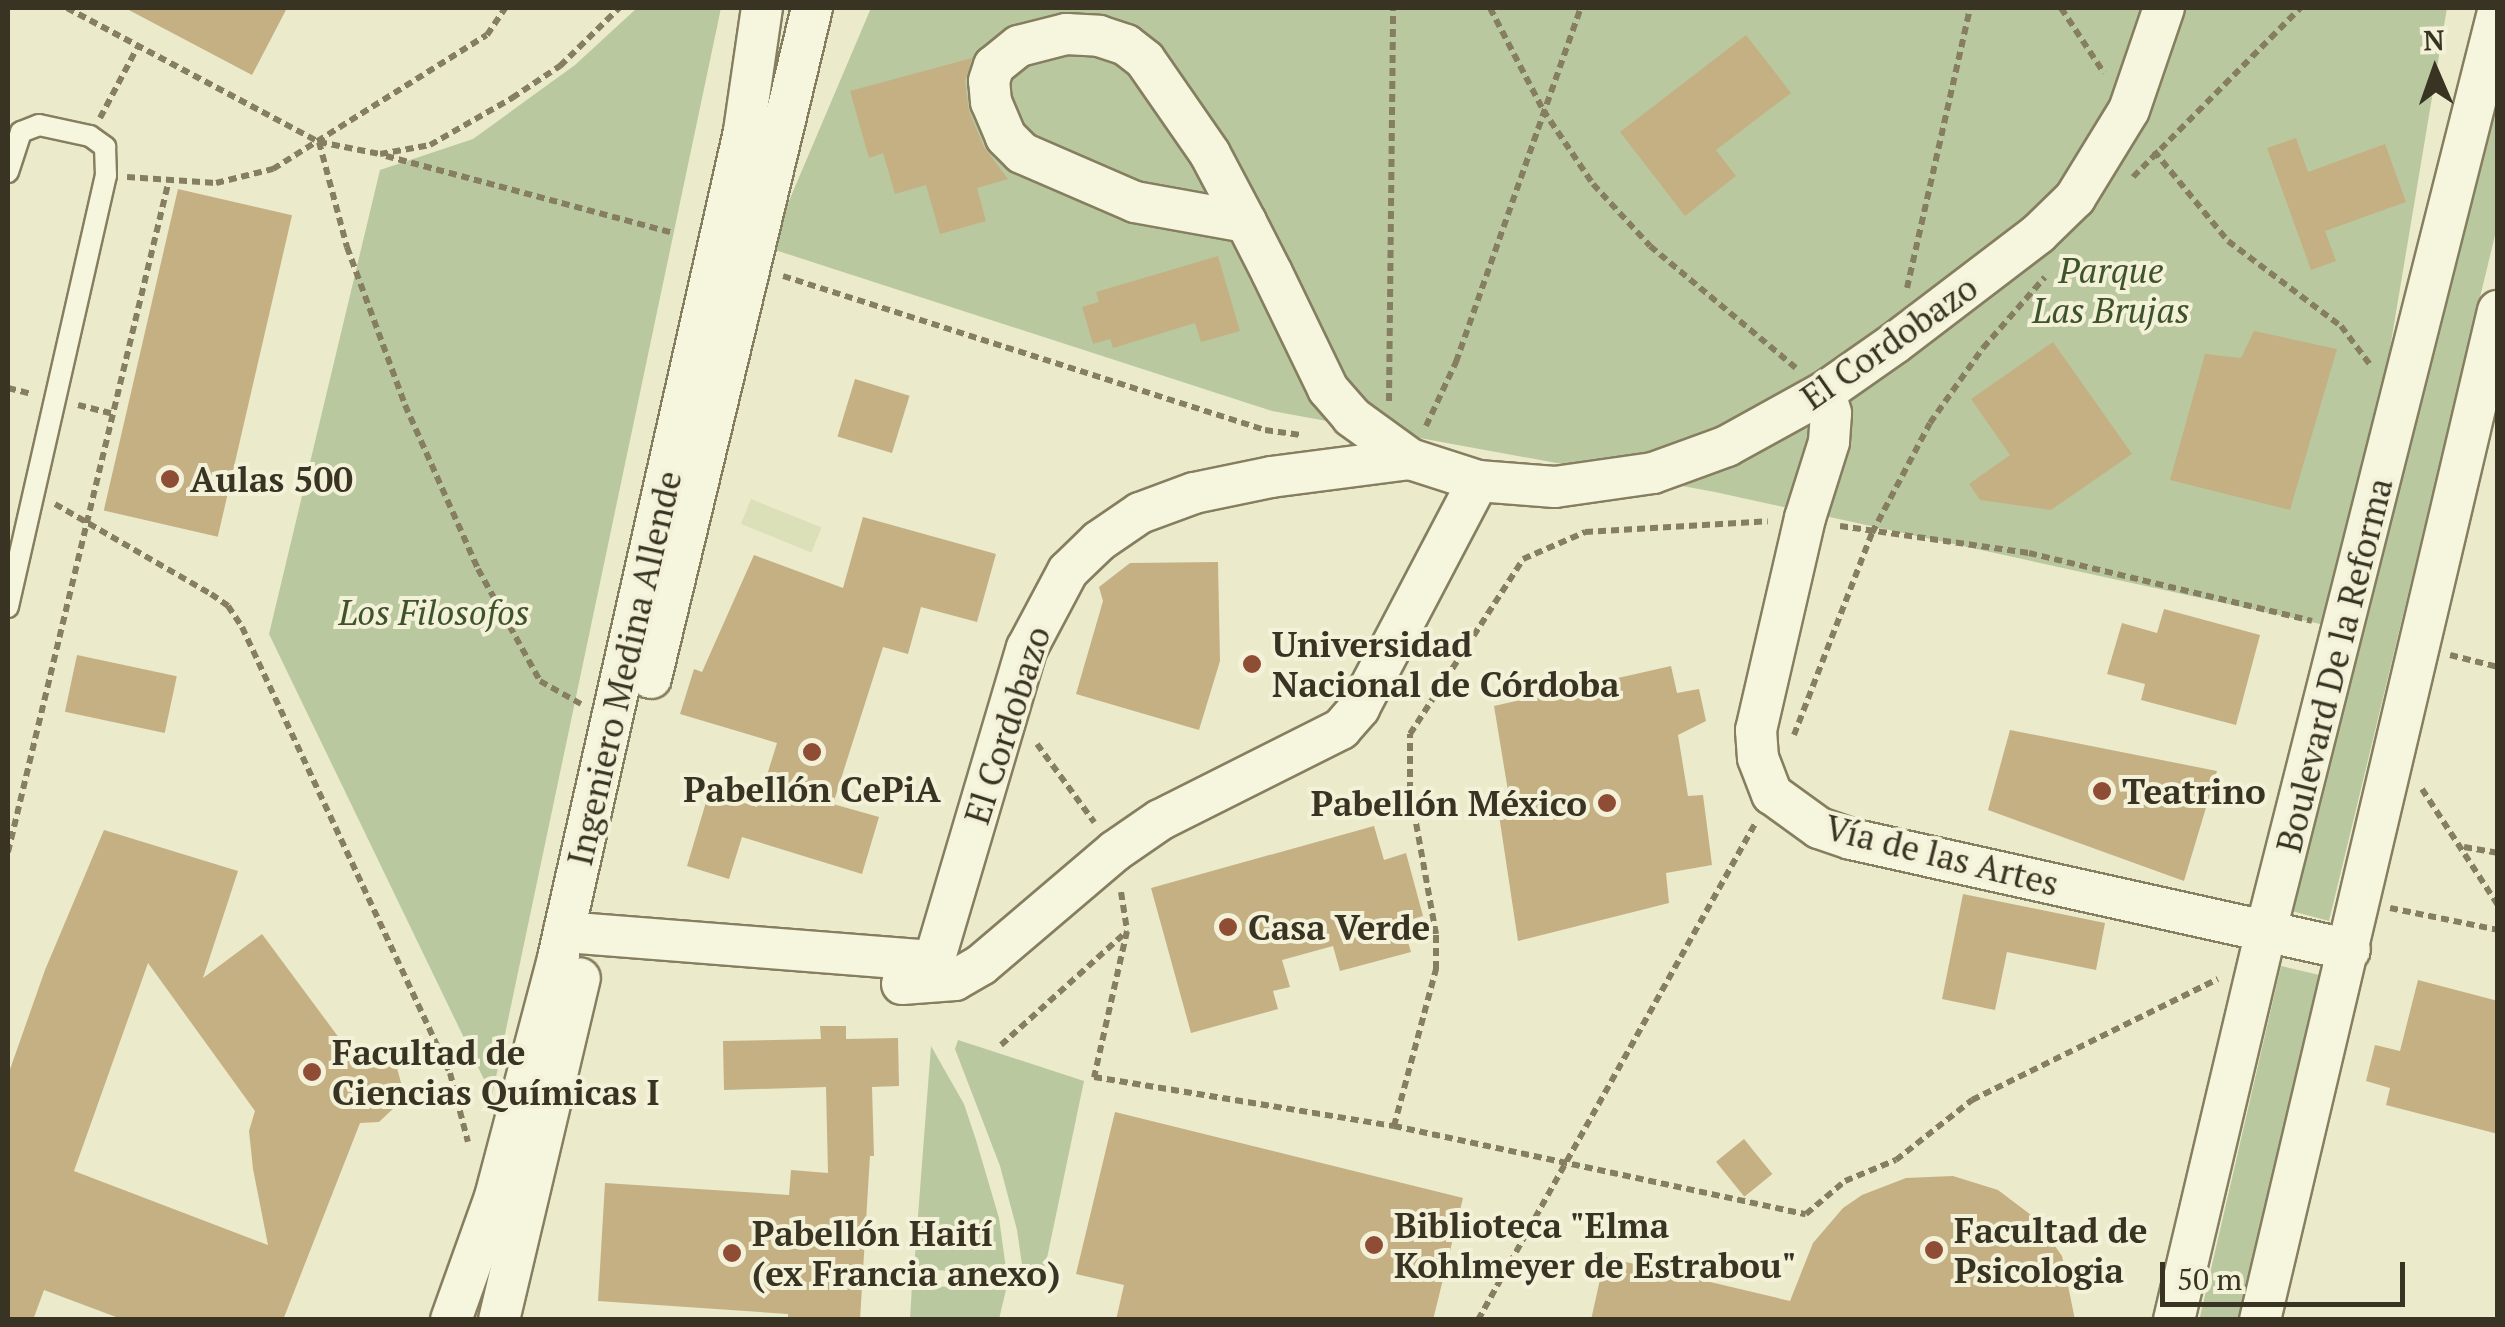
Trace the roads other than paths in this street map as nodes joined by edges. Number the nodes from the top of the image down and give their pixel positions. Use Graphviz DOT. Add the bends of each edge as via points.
graph roads {
  1 [pos="762,8"];
  2 [pos="812,8"];
  3 [pos="2164,8"];
  4 [pos="2498,12"];
  5 [pos="8,172"];
  6 [pos="1246,222"];
  7 [pos="2498,311"];
  8 [pos="1825,392"];
  9 [pos="1399,452"];
  10 [pos="1478,481"];
  11 [pos="8,606"];
  12 [pos="2263,944"];
  13 [pos="574,946"];
  14 [pos="2350,950"];
  15 [pos="930,973"];
  16 [pos="451,1320"];
  17 [pos="498,1320"];
  18 [pos="2174,1320"];
  19 [pos="2260,1320"];
  1 -- 13 [label="street, Ingeniero Medina Allende" via="744,131 613,722"];
  2 -- 13 [label="street, Ingeniero Medina Allende"];
  3 -- 8 [label="street, El Cordobazo" via="2129,110 2076,198 2038,234"];
  4 -- 12 [label="street, Boulevard De la Reforma"];
  5 -- 11 [label="lane" via="21,132 39,125 90,136 105,147 106,175"];
  6 -- 6 [label="street" via="1189,119 1126,45 1099,36 1038,38 994,66 992,102 1006,137 1022,153 1134,202"];
  6 -- 9 [label="street" via="1328,389 1352,417"];
  7 -- 14 [label="street"];
  8 -- 10 [label="street, El Cordobazo" via="1727,446 1652,473 1555,487"];
  8 -- 12 [label="street, Vía de las Artes" via="1830,442 1805,518 1756,730 1772,794 1818,828 1851,839"];
  9 -- 10 [label="street, El Cordobazo"];
  9 -- 15 [label="street, El Cordobazo" via="1194,493 1140,513 1068,571 1027,648"];
  10 -- 15 [label="street" via="1359,708 1341,729 1160,820 1115,850 981,965 955,980"];
  12 -- 14 [label="street, Vía de las Artes"];
  12 -- 18 [label="street, Boulevard De la Reforma"];
  13 -- 15 [label="street"];
  13 -- 16 [label="street, Ingeniero Medina Allende"];
  13 -- 17 [label="street, Ingeniero Medina Allende"];
  14 -- 19 [label="street"];
}
